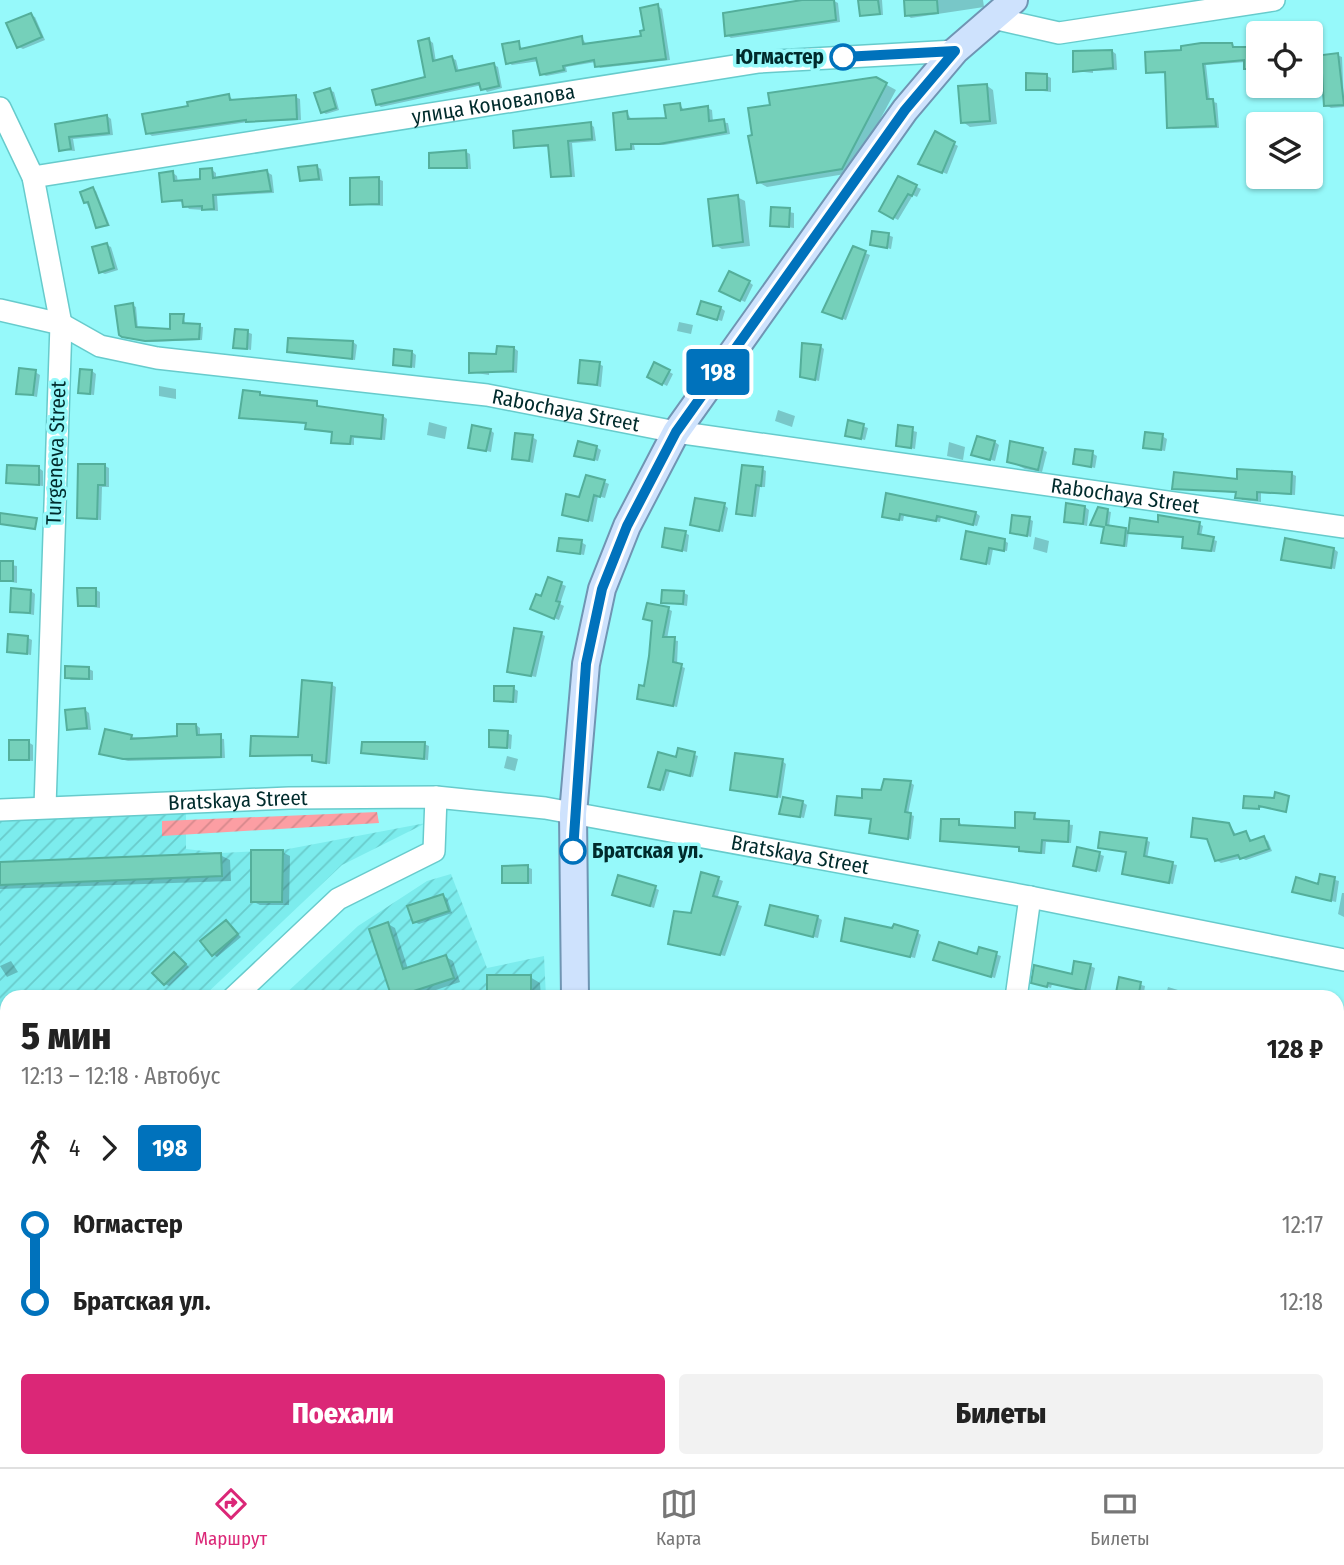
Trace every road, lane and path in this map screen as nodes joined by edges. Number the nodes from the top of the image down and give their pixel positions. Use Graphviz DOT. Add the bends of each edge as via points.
graph roads {
  1 [pos="1014,0"];
  2 [pos="1274,0"];
  3 [pos="993,18"];
  4 [pos="955,51"];
  5 [pos="0,108"];
  6 [pos="33,177"];
  7 [pos="0,310"];
  8 [pos="61,324"];
  9 [pos="676,432"];
  10 [pos="1344,527"];
  11 [pos="436,797"];
  12 [pos="45,807"];
  13 [pos="0,810"];
  14 [pos="573,814"];
  15 [pos="1030,897"];
  16 [pos="1344,960"];
  17 [pos="241,990"];
  18 [pos="575,990"];
  19 [pos="1017,990"];
  1 -- 3 [label="main road"];
  2 -- 3 [label="street" via="1059,33"];
  3 -- 4 [label="main road"];
  4 -- 6 [label="street, улица Коновалова" via="760,62"];
  4 -- 9 [label="main road" via="905,110"];
  5 -- 6 [label="street, Turgeneva Street"];
  6 -- 8 [label="street, Turgeneva Street"];
  7 -- 8 [label="street, Rabochaya Street"];
  8 -- 9 [label="street, Rabochaya Street" via="100,346 157,358 487,394"];
  8 -- 12 [label="street, Turgeneva Street"];
  9 -- 10 [label="street, Rabochaya Street"];
  9 -- 14 [label="main road" via="627,526 602,589 586,664"];
  11 -- 12 [label="street, Bratskaya Street"];
  11 -- 14 [label="street, Bratskaya Street"];
  11 -- 17 [label="street" via="434,851 338,899"];
  12 -- 13 [label="street, Bratskaya Street"];
  14 -- 15 [label="street, Bratskaya Street"];
  14 -- 18 [label="main road"];
  15 -- 16 [label="street, Bratskaya Street"];
  15 -- 19 [label="street"];
}
